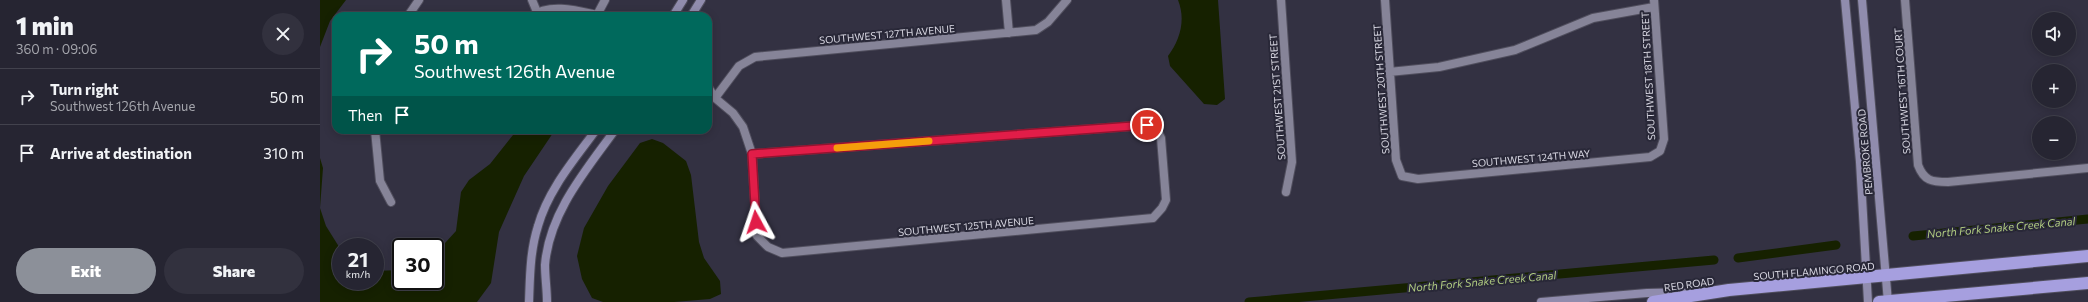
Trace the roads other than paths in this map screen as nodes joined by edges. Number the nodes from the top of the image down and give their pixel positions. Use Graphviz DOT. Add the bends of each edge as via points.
graph roads {
  1 [pos="419,0"];
  2 [pos="532,0"];
  3 [pos="605,0"];
  4 [pos="683,0"];
  5 [pos="701,0"];
  6 [pos="1006,0"];
  7 [pos="1067,0"];
  8 [pos="1281,0"];
  9 [pos="1385,0"];
  10 [pos="1845,0"];
  11 [pos="1862,0"];
  12 [pos="1905,0"];
  13 [pos="1654,4"];
  14 [pos="411,12"];
  15 [pos="535,12"];
  16 [pos="546,12"];
  17 [pos="578,12"];
  18 [pos="600,12"];
  19 [pos="676,12"];
  20 [pos="694,12"];
  21 [pos="1009,33"];
  22 [pos="1389,72"];
  23 [pos="712,97"];
  24 [pos="712,99"];
  25 [pos="375,134"];
  26 [pos="593,134"];
  27 [pos="612,134"];
  28 [pos="1660,150"];
  29 [pos="752,154"];
  30 [pos="2088,168"];
  31 [pos="1402,176"];
  32 [pos="1286,192"];
  33 [pos="391,202"];
  34 [pos="2088,256"];
  35 [pos="1886,276"];
  36 [pos="1866,278"];
  37 [pos="2088,283"];
  38 [pos="1729,290"];
  39 [pos="529,302"];
  40 [pos="547,302"];
  41 [pos="1541,302"];
  42 [pos="1653,302"];
  43 [pos="1868,302"];
  44 [pos="1885,302"];
  1 -- 14 [label="street"];
  2 -- 15 [label="street"];
  3 -- 18 [label="street"];
  4 -- 19 [label="main road"];
  5 -- 20 [label="main road"];
  6 -- 21 [label="street"];
  7 -- 21 [label="street, SOUTHWEST 127TH AVENUE" via="1048,22 1036,30"];
  8 -- 32 [label="street, SOUTHWEST 21ST STREET" via="1292,162"];
  9 -- 22 [label="street, SOUTHWEST 20TH STREET"];
  10 -- 36 [label="main road, PEMBROKE ROAD" via="1860,162"];
  11 -- 35 [label="main road, PEMBROKE ROAD"];
  12 -- 30 [label="street, SOUTHWEST 16TH COURT" via="1918,165 1926,179 1948,182"];
  13 -- 22 [label="street" via="1593,18 1515,50 1439,67"];
  13 -- 28 [label="street, SOUTHWEST 18TH STREET" via="1664,139"];
  16 -- 17 [label="street" via="563,9"];
  21 -- 23 [label="street, SOUTHWEST 127TH AVENUE" via="755,57 739,66"];
  22 -- 31 [label="street, SOUTHWEST 20TH STREET" via="1396,160"];
  24 -- 29 [label="street" via="733,113 743,127"];
  25 -- 33 [label="street" via="380,181"];
  26 -- 39 [label="main road" via="558,183 538,225 530,263"];
  27 -- 40 [label="main road" via="571,191 552,230 545,265"];
  28 -- 31 [label="street, SOUTHWEST 124TH WAY" via="1650,157 1418,179"];
  29 -- 29 [label="street, SOUTHWEST 125TH AVENUE" via="757,236 768,247 782,253 1153,218 1166,200 1161,138 1157,130 1147,125"];
  34 -- 35 [label="highway, SOUTH FLAMINGO ROAD"];
  35 -- 36 [label="highway, SOUTH FLAMINGO ROAD"];
  35 -- 44 [label="main road, PEMBROKE ROAD"];
  36 -- 38 [label="highway, SOUTH FLAMINGO ROAD"];
  36 -- 43 [label="main road, PEMBROKE ROAD"];
  37 -- 44 [label="highway"];
  38 -- 41 [label="main road, SOUTH FLAMINGO ROAD" via="1647,293"];
  38 -- 42 [label="highway, RED ROAD"];
}
